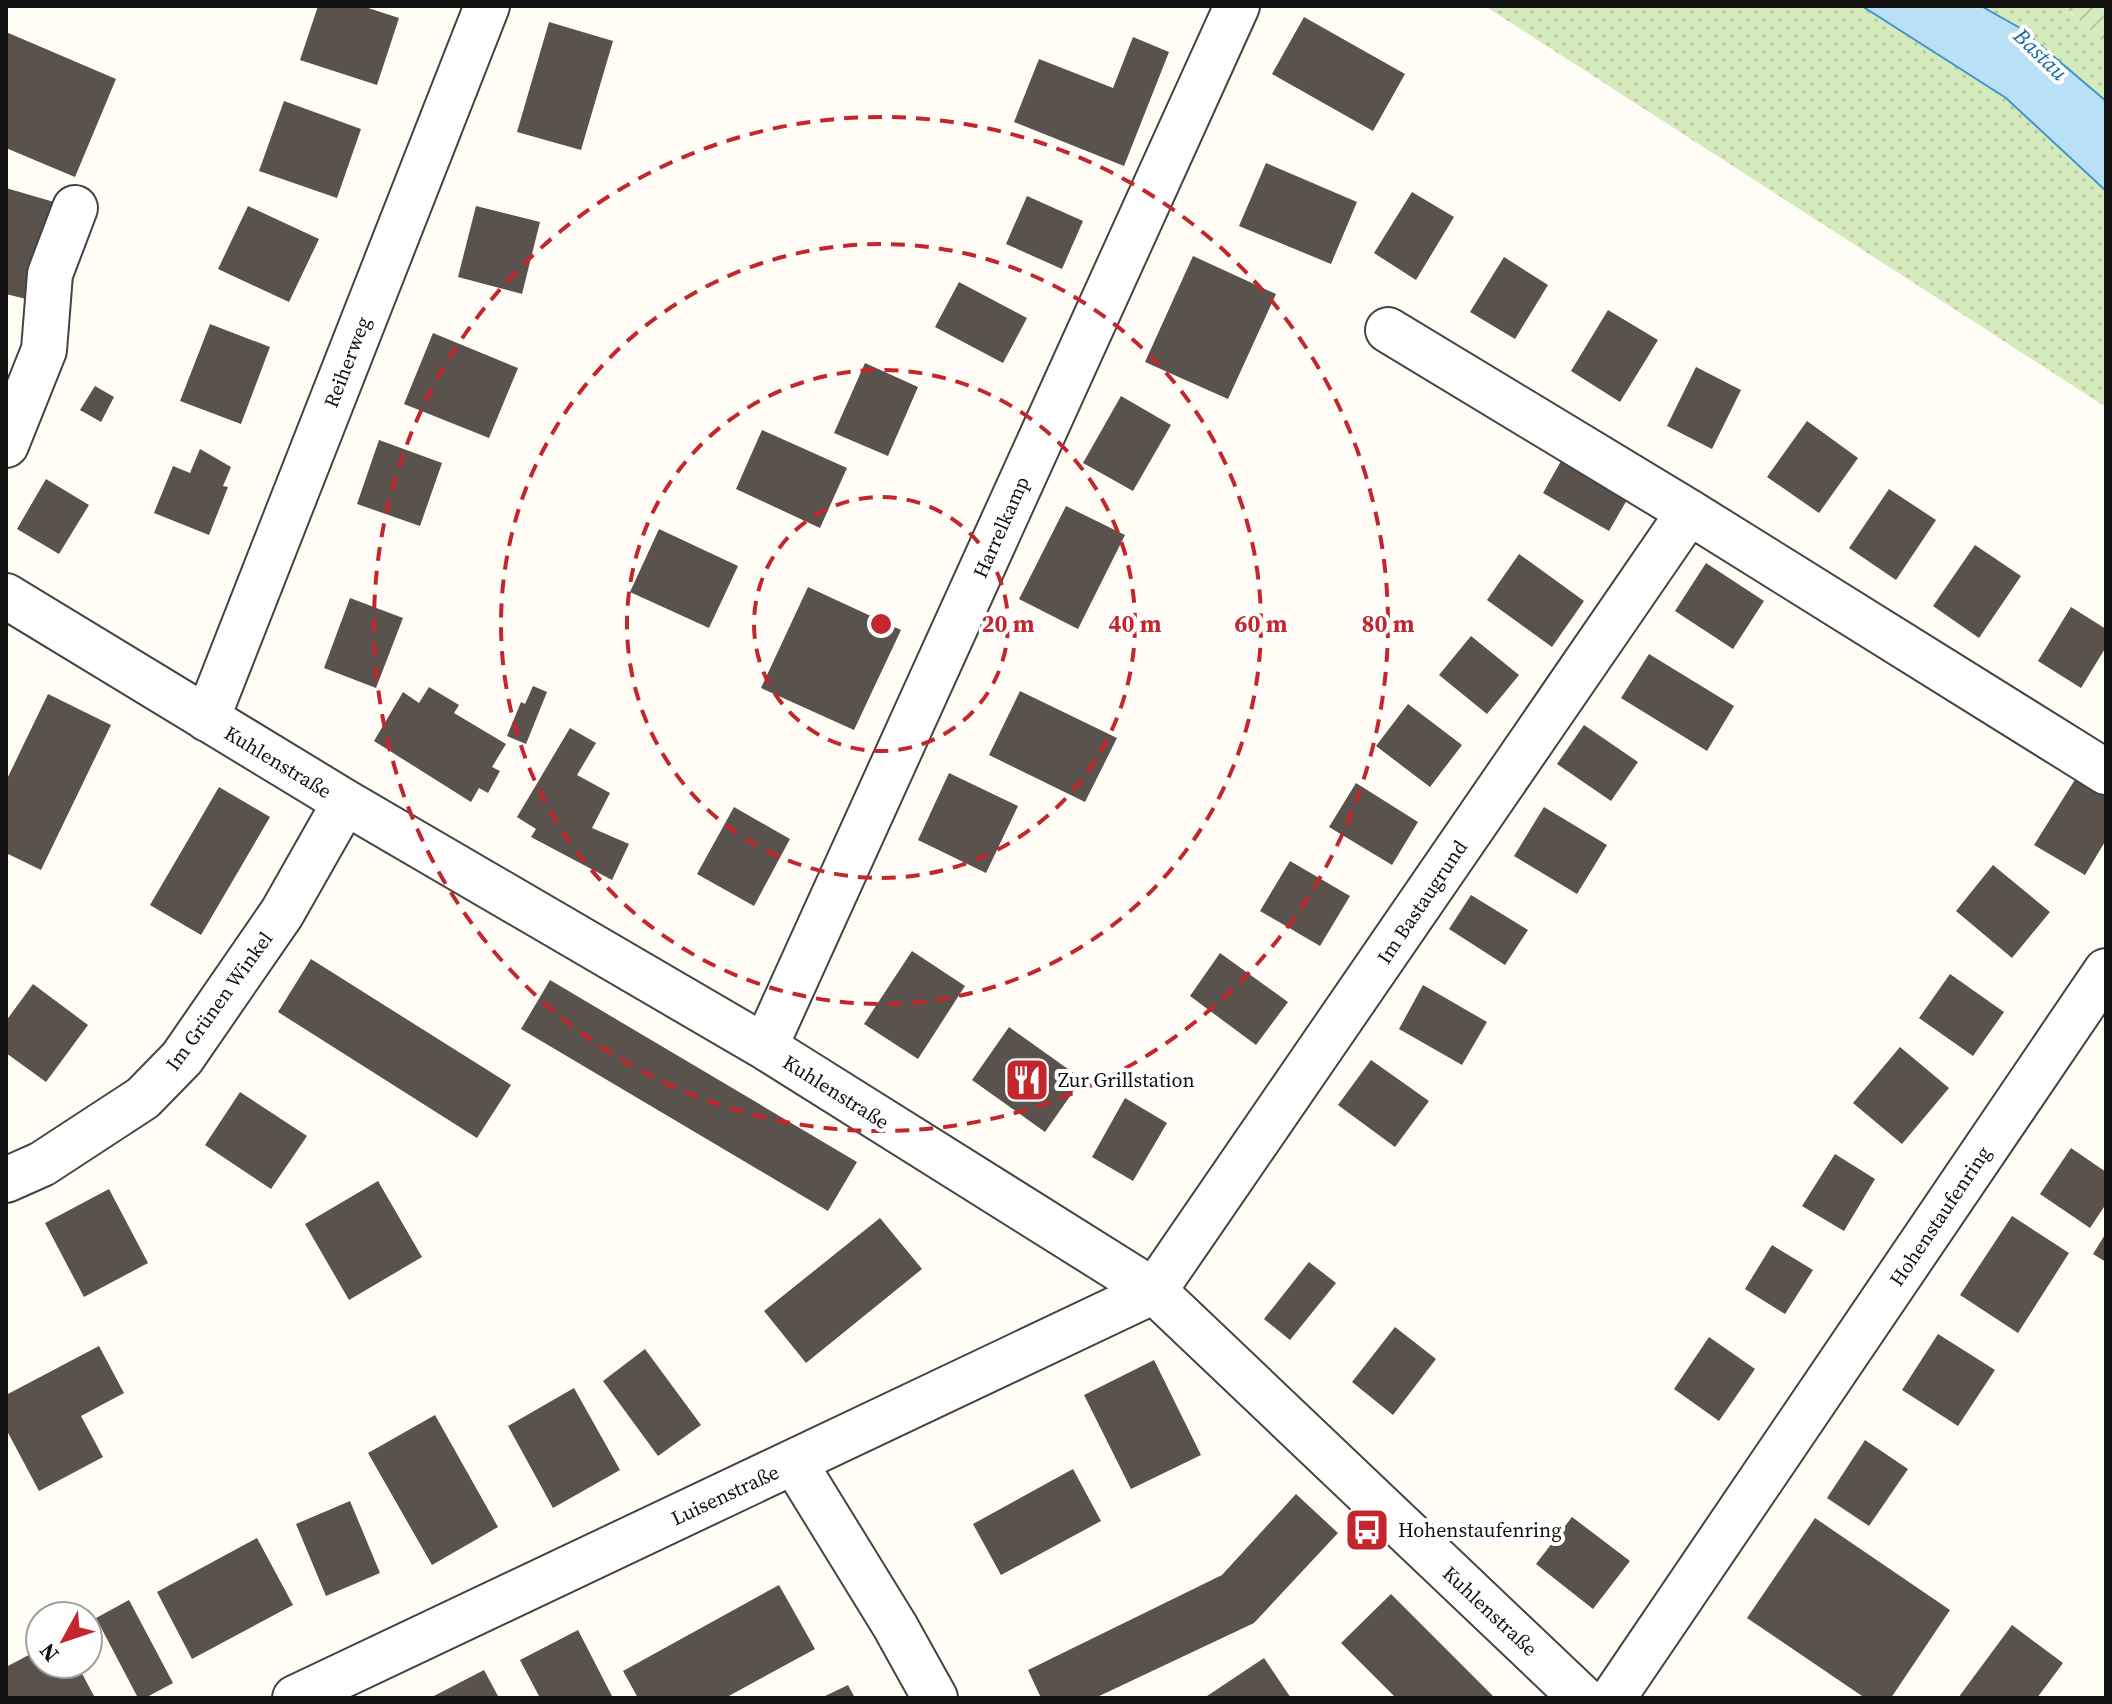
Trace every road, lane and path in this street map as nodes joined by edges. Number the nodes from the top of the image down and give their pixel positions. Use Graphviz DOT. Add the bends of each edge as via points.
graph roads {
  1 [pos="487,6"];
  2 [pos="1237,6"];
  3 [pos="75,208"];
  4 [pos="1388,330"];
  5 [pos="6,445"];
  6 [pos="1689,512"];
  7 [pos="6,596"];
  8 [pos="207,719"];
  9 [pos="2106,772"];
  10 [pos="345,802"];
  11 [pos="2106,971"];
  12 [pos="765,1047"];
  13 [pos="6,1180"];
  14 [pos="1154,1291"];
  15 [pos="794,1462"];
  16 [pos="302,1696"];
  17 [pos="935,1698"];
  18 [pos="1582,1698"];
  19 [pos="1613,1698"];
  1 -- 8 [label="street, Reiherweg"];
  2 -- 12 [label="street, Harrelkamp"];
  3 -- 5 [label="street" via="50,274 44,350"];
  4 -- 6 [label="street"];
  6 -- 9 [label="street"];
  6 -- 14 [label="street, Im Bastaugrund"];
  7 -- 8 [label="street, Kuhlenstraße"];
  8 -- 10 [label="street, Kuhlenstraße"];
  10 -- 12 [label="street, Kuhlenstraße"];
  10 -- 13 [label="street, Im Grünen Winkel" via="282,913 182,1058 143,1098 42,1164"];
  11 -- 19 [label="street, Hohenstaufenring"];
  12 -- 14 [label="street, Kuhlenstraße"];
  14 -- 15 [label="street, Luisenstraße"];
  14 -- 18 [label="street, Kuhlenstraße"];
  15 -- 16 [label="street, Luisenstraße"];
  15 -- 17 [label="street"];
}
